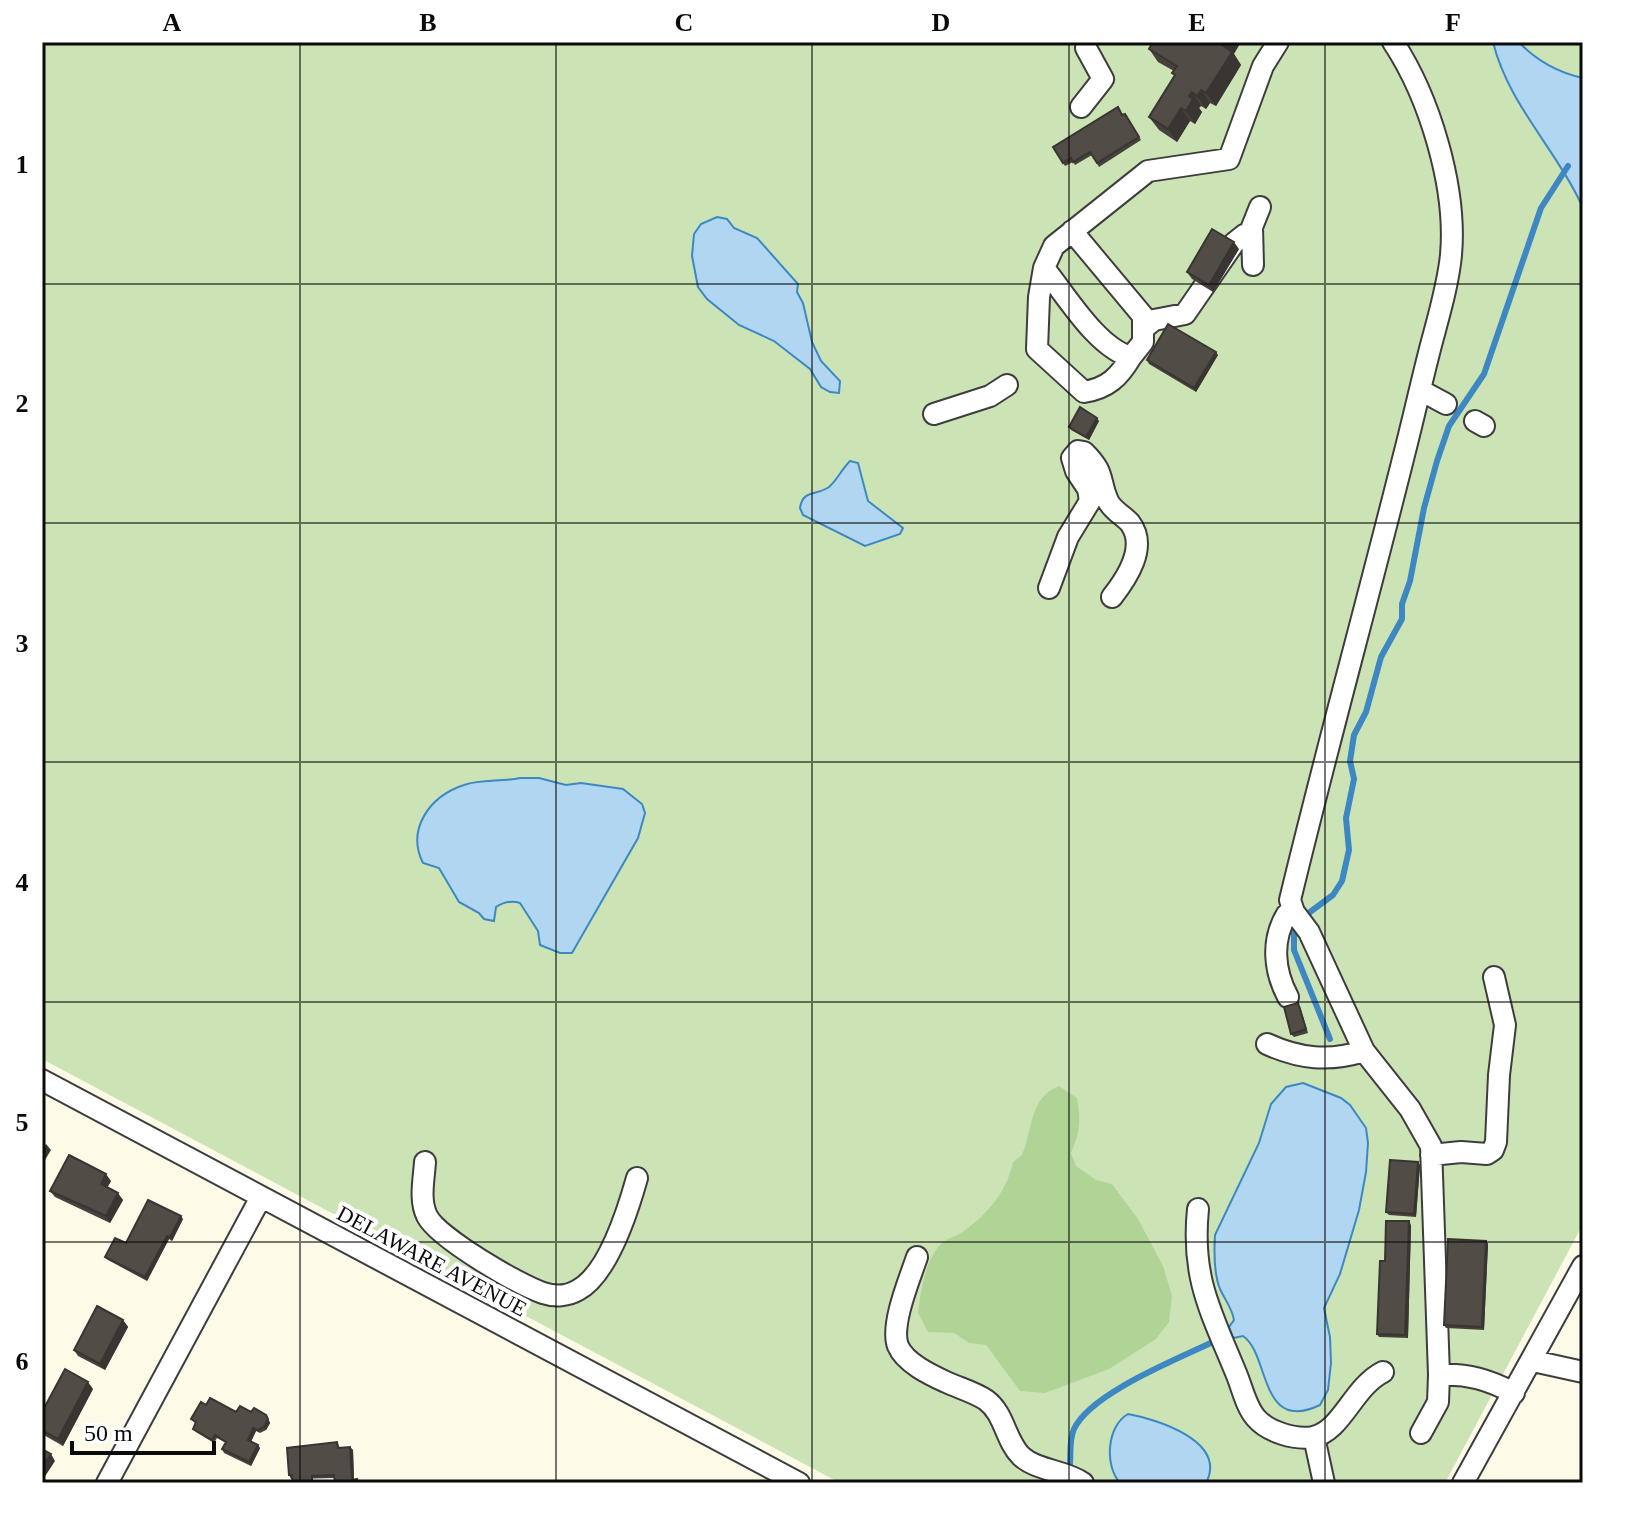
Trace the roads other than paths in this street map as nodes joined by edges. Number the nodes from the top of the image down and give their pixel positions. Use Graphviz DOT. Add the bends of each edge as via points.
graph roads {
  1 [pos="1278,42"];
  2 [pos="1393,42"];
  3 [pos="1086,44"];
  4 [pos="1081,107"];
  5 [pos="1260,207"];
  6 [pos="1072,231"];
  7 [pos="1252,233"];
  8 [pos="1253,265"];
  9 [pos="1044,268"];
  10 [pos="1143,329"];
  11 [pos="1131,357"];
  12 [pos="1007,385"];
  13 [pos="1420,390"];
  14 [pos="1446,404"];
  15 [pos="934,414"];
  16 [pos="1088,489"];
  17 [pos="1110,503"];
  18 [pos="1049,588"];
  19 [pos="1112,597"];
  20 [pos="1294,912"];
  21 [pos="1494,977"];
  22 [pos="1288,997"];
  23 [pos="1267,1044"];
  24 [pos="1364,1051"];
  25 [pos="42,1080"];
  26 [pos="1431,1155"];
  27 [pos="425,1162"];
  28 [pos="637,1178"];
  29 [pos="261,1197"];
  30 [pos="1198,1209"];
  31 [pos="917,1257"];
  32 [pos="1583,1266"];
  33 [pos="1533,1361"];
  34 [pos="1383,1372"];
  35 [pos="1583,1372"];
  36 [pos="1439,1375"];
  37 [pos="1514,1393"];
  38 [pos="1421,1433"];
  39 [pos="1314,1437"];
  40 [pos="1080,1481"];
  41 [pos="107,1483"];
  42 [pos="799,1483"];
  43 [pos="1324,1483"];
  44 [pos="1463,1483"];
  1 -- 6 [label="street" via="1263,66 1229,159 1148,171"];
  2 -- 13 [label="street" via="1440,145 1449,196 1451,254"];
  3 -- 4 [label="street" via="1103,79"];
  5 -- 7 [label="street"];
  6 -- 9 [label="street" via="1054,246"];
  6 -- 10 [label="street" via="1143,316"];
  7 -- 8 [label="street"];
  7 -- 10 [label="street" via="1227,252 1185,314 1154,320"];
  9 -- 11 [label="street" via="1102,340 1117,354"];
  9 -- 11 [label="street" via="1037,349 1084,392 1118,378"];
  10 -- 11 [label="street" via="1143,342"];
  12 -- 15 [label="street"];
  13 -- 14 [label="street"];
  13 -- 20 [label="street" via="1290,900"];
  16 -- 17 [label="street"];
  16 -- 17 [label="street" via="1072,458 1078,451 1101,472"];
  16 -- 18 [label="street" via="1090,501 1068,537"];
  17 -- 19 [label="street" via="1129,522 1136,546 1132,567"];
  20 -- 22 [label="street" via="1287,914 1277,939 1278,969"];
  20 -- 24 [label="street" via="1309,932"];
  21 -- 26 [label="street" via="1505,1025 1496,1142 1487,1154"];
  23 -- 24 [label="street" via="1317,1059"];
  24 -- 26 [label="street" via="1410,1109"];
  25 -- 29 [label="street, DELAWARE AVENUE"];
  26 -- 36 [label="street"];
  27 -- 28 [label="street" via="423,1203 428,1219 443,1234 528,1286 562,1296 591,1281 619,1231"];
  29 -- 41 [label="street"];
  29 -- 42 [label="street, DELAWARE AVENUE"];
  30 -- 39 [label="street" via="1195,1241 1207,1306 1257,1419 1284,1434"];
  31 -- 40 [label="street" via="896,1330 898,1345 915,1365 987,1401 1024,1459"];
  32 -- 33 [label="street"];
  33 -- 35 [label="street"];
  33 -- 37 [label="street"];
  34 -- 39 [label="street" via="1370,1379 1337,1422"];
  36 -- 37 [label="street" via="1459,1374"];
  36 -- 38 [label="street" via="1438,1402"];
  37 -- 44 [label="street"];
  39 -- 43 [label="street"];
}
